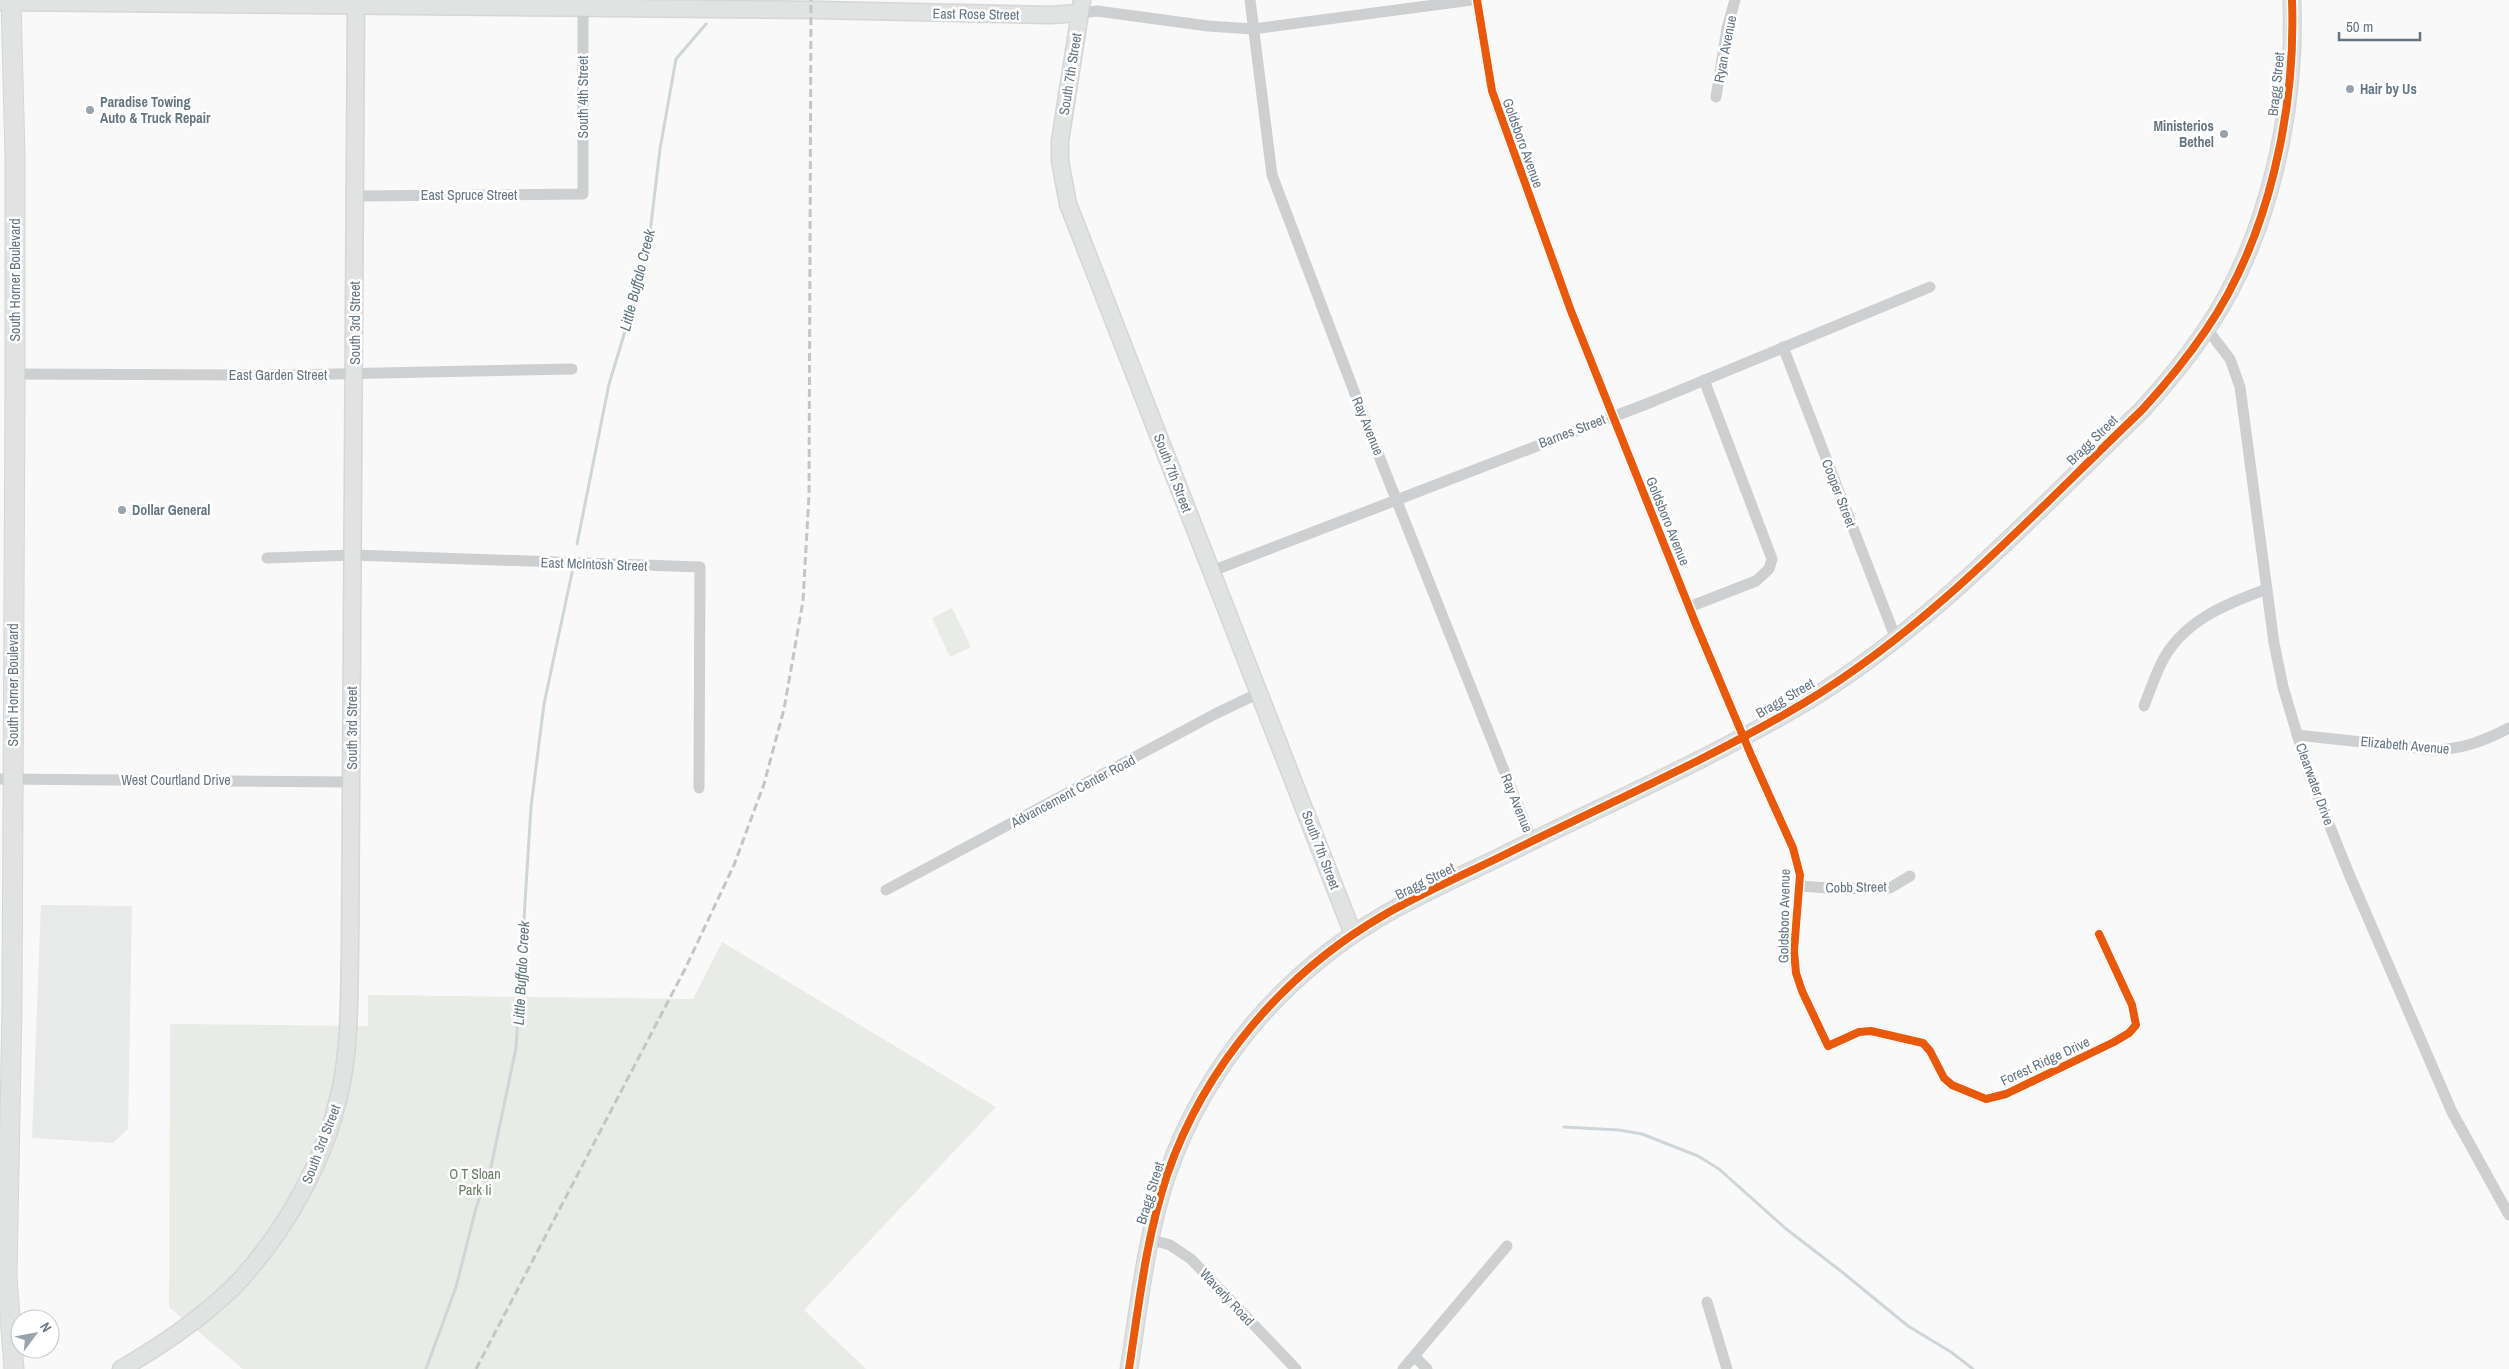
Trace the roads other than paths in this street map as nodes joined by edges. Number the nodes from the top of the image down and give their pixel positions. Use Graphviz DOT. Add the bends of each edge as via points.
graph roads {
  1 [pos="1250,0"];
  2 [pos="1472,0"];
  3 [pos="1478,0"];
  4 [pos="1735,0"];
  5 [pos="2292,0"];
  6 [pos="7,1"];
  7 [pos="177,2"];
  8 [pos="356,3"];
  9 [pos="583,4"];
  10 [pos="818,5"];
  11 [pos="1081,6"];
  12 [pos="1253,29"];
  13 [pos="1716,97"];
  14 [pos="583,194"];
  15 [pos="355,196"];
  16 [pos="1930,287"];
  17 [pos="2207,329"];
  18 [pos="1783,347"];
  19 [pos="572,369"];
  20 [pos="15,374"];
  21 [pos="354,374"];
  22 [pos="1704,380"];
  23 [pos="1612,415"];
  24 [pos="1398,498"];
  25 [pos="353,555"];
  26 [pos="267,558"];
  27 [pos="1212,571"];
  28 [pos="2268,590"];
  29 [pos="1689,607"];
  30 [pos="1896,639"];
  31 [pos="1260,693"];
  32 [pos="2144,706"];
  33 [pos="2509,728"];
  34 [pos="2297,735"];
  35 [pos="1743,736"];
  36 [pos="6,779"];
  37 [pos="351,782"];
  38 [pos="699,788"];
  39 [pos="1532,841"];
  40 [pos="1910,876"];
  41 [pos="1800,886"];
  42 [pos="886,890"];
  43 [pos="1353,934"];
  44 [pos="2098,934"];
  45 [pos="6,1006"];
  46 [pos="1828,1046"];
  47 [pos="2509,1214"];
  48 [pos="4,1238"];
  49 [pos="1148,1239"];
  50 [pos="1507,1246"];
  51 [pos="1707,1302"];
  52 [pos="1415,1357"];
  53 [pos="14,1369"];
  54 [pos="121,1369"];
  55 [pos="1129,1369"];
  56 [pos="1296,1369"];
  57 [pos="1403,1369"];
  58 [pos="1427,1369"];
  59 [pos="1727,1369"];
  1 -- 12 [label="street, Ray Avenue"];
  2 -- 12 [label="street, East Rose Street"];
  3 -- 23 [label="street, Goldsboro Avenue" via="1492,91 1502,125"];
  4 -- 13 [label="street, Ryan Avenue" via="1726,28"];
  5 -- 17 [label="street, Bragg Street" via="2290,90 2275,168 2255,232"];
  6 -- 7 [label="street, East Rose Street"];
  6 -- 20 [label="main road, South Horner Boulevard" via="15,156"];
  7 -- 8 [label="street, East Rose Street"];
  8 -- 9 [label="street, East Rose Street"];
  8 -- 15 [label="street, South 3rd Street"];
  9 -- 10 [label="street, East Rose Street"];
  9 -- 14 [label="street, South 4th Street"];
  10 -- 11 [label="street, East Rose Street" via="1050,15"];
  11 -- 12 [label="street, East Rose Street" via="1208,26"];
  11 -- 27 [label="street, South 7th Street" via="1060,141 1063,185"];
  12 -- 24 [label="street, Ray Avenue" via="1272,175"];
  14 -- 15 [label="street, East Spruce Street"];
  15 -- 21 [label="street, South 3rd Street"];
  16 -- 18 [label="street, Barnes Street"];
  17 -- 28 [label="street, Clearwater Drive" via="2230,359 2240,387"];
  17 -- 30 [label="street, Bragg Street" via="2142,410 1981,564"];
  18 -- 22 [label="street, Barnes Street"];
  18 -- 30 [label="street, Cooper Street"];
  19 -- 21 [label="street, East Garden Street"];
  20 -- 21 [label="street, East Garden Street"];
  20 -- 36 [label="main road, South Horner Boulevard"];
  21 -- 25 [label="street, South 3rd Street"];
  22 -- 23 [label="street, Barnes Street"];
  22 -- 29 [label="street" via="1772,559 1769,569 1756,581"];
  23 -- 24 [label="street, Barnes Street"];
  23 -- 29 [label="street, Goldsboro Avenue"];
  24 -- 27 [label="street, Barnes Street"];
  24 -- 39 [label="street, Ray Avenue"];
  25 -- 26 [label="street, East McIntosh Street"];
  25 -- 37 [label="street, South 3rd Street"];
  25 -- 38 [label="street, East McIntosh Street" via="700,567"];
  27 -- 31 [label="street, South 7th Street"];
  28 -- 32 [label="street" via="2229,603 2202,618 2175,642 2160,665"];
  28 -- 34 [label="street, Clearwater Drive" via="2274,643"];
  29 -- 35 [label="street, Goldsboro Avenue"];
  30 -- 35 [label="street, Bragg Street" via="1803,703"];
  31 -- 42 [label="street, Advancement Center Road"];
  31 -- 43 [label="street, South 7th Street"];
  33 -- 34 [label="street, Elizabeth Avenue" via="2457,749 2435,750"];
  34 -- 47 [label="street, Clearwater Drive" via="2349,874 2452,1112"];
  35 -- 39 [label="street, Bragg Street"];
  35 -- 41 [label="street, Goldsboro Avenue" via="1793,848"];
  36 -- 37 [label="street, West Courtland Drive"];
  36 -- 45 [label="main road, South Horner Boulevard"];
  37 -- 54 [label="street, South 3rd Street" via="348,1034 340,1093 324,1143 287,1216 241,1278 160,1346"];
  39 -- 43 [label="street, Bragg Street" via="1385,914"];
  40 -- 41 [label="street, Cobb Street" via="1890,888"];
  41 -- 46 [label="street, Goldsboro Avenue" via="1794,951 1796,973"];
  43 -- 49 [label="street, Bragg Street" via="1287,987 1233,1049 1190,1121 1168,1174"];
  44 -- 46 [label="street, Forest Ridge Drive" via="2132,1005 2136,1025 2114,1042 2006,1094 1986,1099 1952,1085 1923,1044 1871,1031 1859,1032"];
  45 -- 48 [label="main road, South Horner Boulevard"];
  48 -- 53 [label="main road, South Horner Boulevard"];
  49 -- 55 [label="street, Bragg Street"];
  49 -- 56 [label="street, Waverly Road" via="1170,1245 1191,1259"];
  50 -- 52 [label="street"];
  51 -- 59 [label="street"];
  52 -- 57 [label="street"];
  52 -- 58 [label="street"];
}
